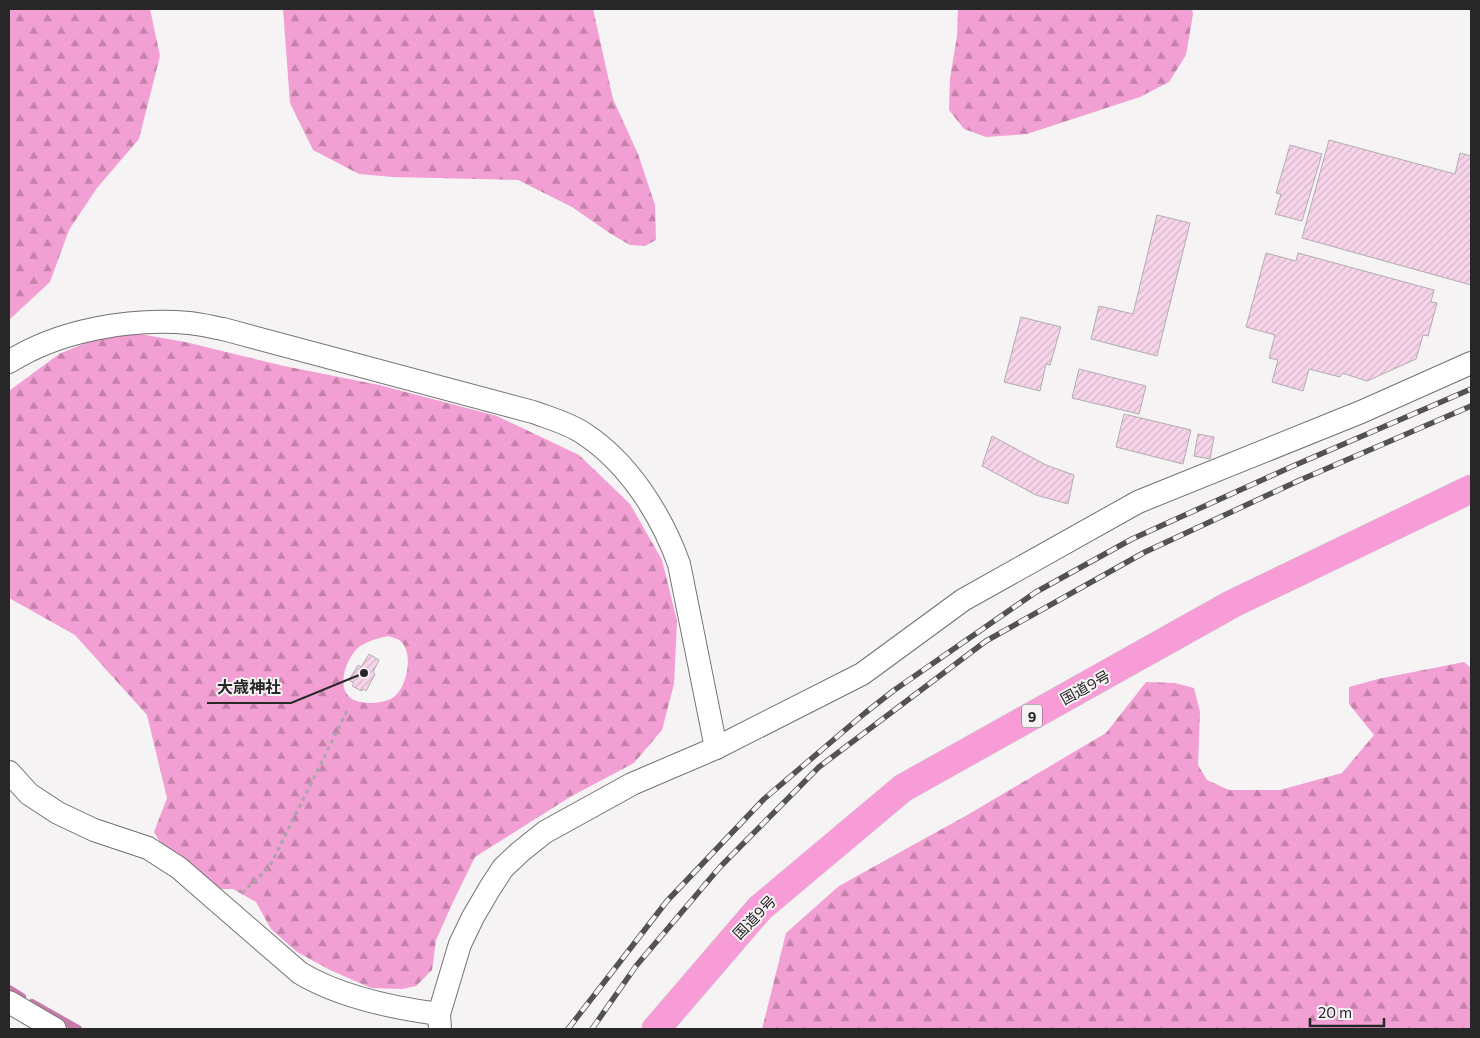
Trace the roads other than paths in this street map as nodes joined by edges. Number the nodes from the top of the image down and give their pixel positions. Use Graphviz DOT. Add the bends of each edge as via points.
graph roads {
  1 [pos="9,362"];
  2 [pos="1471,364"];
  3 [pos="1471,489"];
  4 [pos="716,748"];
  5 [pos="9,772"];
  6 [pos="9,1002"];
  7 [pos="439,1022"];
  8 [pos="55,1029"];
  9 [pos="656,1029"];
  1 -- 4 [label="street" via="47,342 103,327 133,323 190,323 533,412 581,432 599,444 643,493 671,542 679,564"];
  2 -- 4 [label="street" via="1138,502 962,600 862,674"];
  3 -- 9 [label="highway, 国道9号 / 9" via="1232,604 903,788 760,908"];
  4 -- 7 [label="street" via="632,784 545,832 503,868 460,944"];
  5 -- 7 [label="street" via="30,794 58,813 94,830 148,848 179,868 300,973 315,982"];
  6 -- 8 [label="street"];
}
